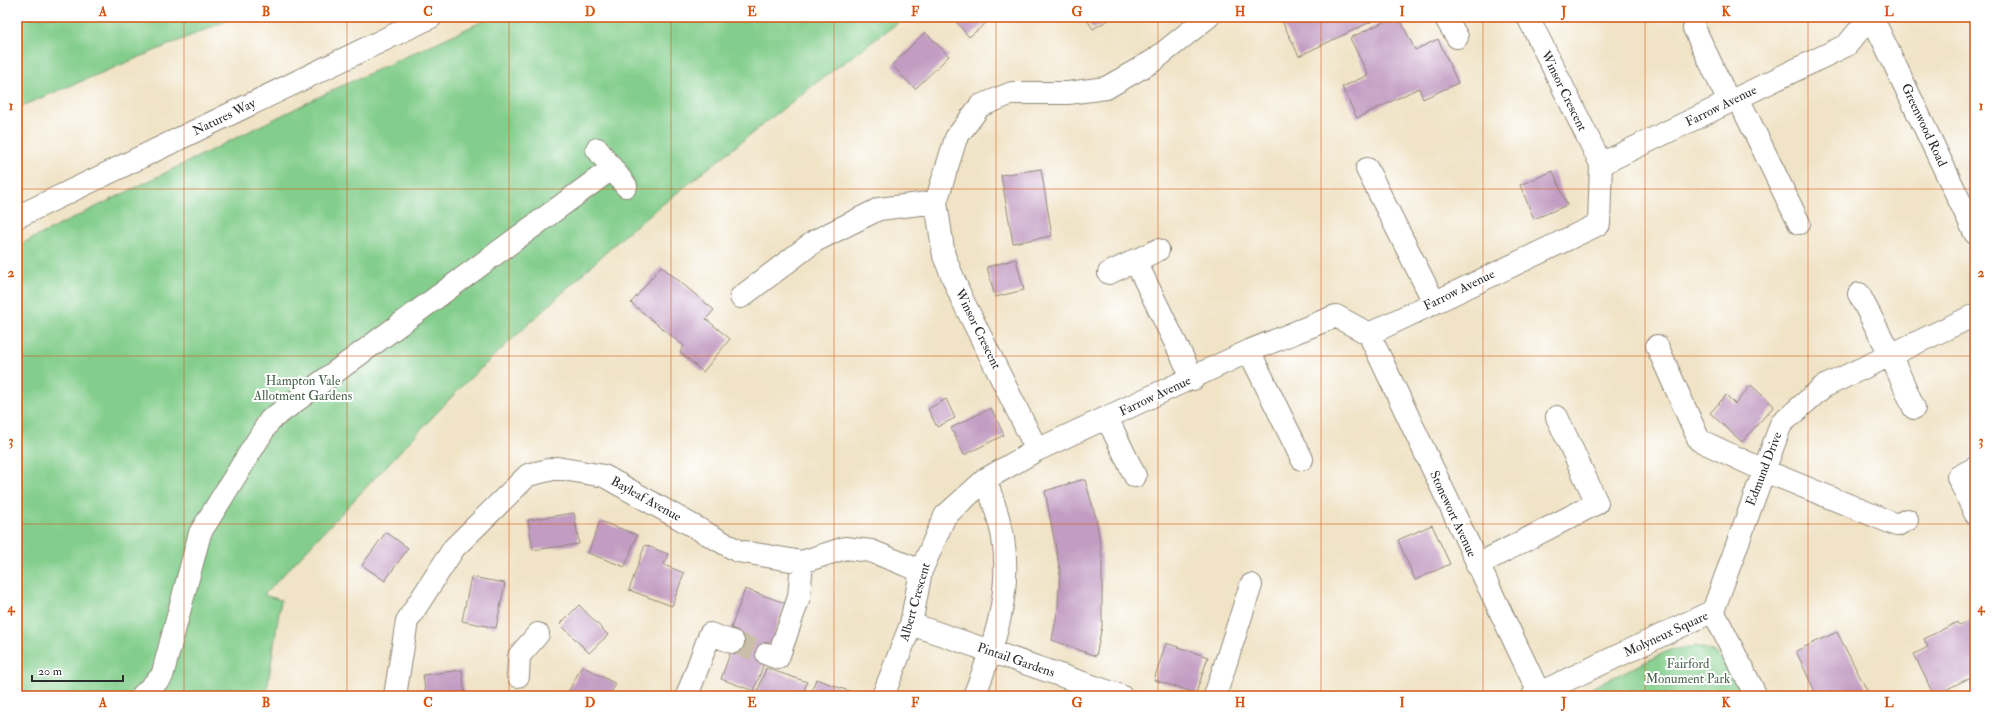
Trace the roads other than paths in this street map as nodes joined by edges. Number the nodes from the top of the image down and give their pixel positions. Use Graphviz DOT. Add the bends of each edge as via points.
graph roads {
  1 [pos="431,17"];
  2 [pos="1208,17"];
  3 [pos="1445,17"];
  4 [pos="1528,17"];
  5 [pos="1871,17"];
  6 [pos="1694,28"];
  7 [pos="1457,37"];
  8 [pos="1734,100"];
  9 [pos="597,149"];
  10 [pos="1601,164"];
  11 [pos="611,169"];
  12 [pos="1367,169"];
  13 [pos="626,186"];
  14 [pos="936,202"];
  15 [pos="17,218"];
  16 [pos="1799,223"];
  17 [pos="1975,233"];
  18 [pos="1158,250"];
  19 [pos="1135,260"];
  20 [pos="1110,273"];
  21 [pos="1859,294"];
  22 [pos="741,297"];
  23 [pos="1434,302"];
  24 [pos="1975,315"];
  25 [pos="1369,334"];
  26 [pos="1657,346"];
  27 [pos="1249,351"];
  28 [pos="1891,356"];
  29 [pos="1193,379"];
  30 [pos="1914,408"];
  31 [pos="1557,417"];
  32 [pos="1107,418"];
  33 [pos="1037,450"];
  34 [pos="1302,459"];
  35 [pos="1975,468"];
  36 [pos="1763,470"];
  37 [pos="1135,476"];
  38 [pos="986,479"];
  39 [pos="1975,512"];
  40 [pos="1907,520"];
  41 [pos="802,562"];
  42 [pos="1477,565"];
  43 [pos="922,571"];
  44 [pos="1251,585"];
  45 [pos="1713,611"];
  46 [pos="910,624"];
  47 [pos="538,634"];
  48 [pos="733,642"];
  49 [pos="991,652"];
  50 [pos="767,654"];
  51 [pos="518,676"];
  52 [pos="1536,695"];
  53 [pos="142,696"];
  54 [pos="395,696"];
  55 [pos="687,696"];
  56 [pos="883,696"];
  57 [pos="974,696"];
  58 [pos="1121,696"];
  59 [pos="1215,696"];
  60 [pos="1756,696"];
  1 -- 15 [label="street, Natures Way"];
  2 -- 14 [label="street, Winsor Crescent" via="1153,61 1106,88 1068,93 1012,93 980,106 956,138"];
  3 -- 7 [label="street"];
  4 -- 10 [label="street, Winsor Crescent"];
  5 -- 8 [label="street, Farrow Avenue" via="1847,45"];
  5 -- 17 [label="street, Greenwood Road"];
  6 -- 8 [label="street"];
  8 -- 10 [label="street, Farrow Avenue"];
  8 -- 16 [label="street"];
  9 -- 11 [label="street"];
  10 -- 23 [label="street, Farrow Avenue" via="1599,224"];
  11 -- 13 [label="street"];
  11 -- 53 [label="street" via="270,420 200,533 162,676"];
  12 -- 23 [label="street"];
  14 -- 22 [label="street" via="879,209 815,242"];
  14 -- 33 [label="street, Winsor Crescent" via="944,256 961,297"];
  18 -- 19 [label="street"];
  19 -- 20 [label="street"];
  19 -- 29 [label="street"];
  21 -- 28 [label="street"];
  23 -- 25 [label="street, Farrow Avenue"];
  24 -- 28 [label="street, Edmund Drive"];
  25 -- 27 [label="street, Farrow Avenue" via="1336,316"];
  25 -- 42 [label="street, Stonewort Avenue"];
  26 -- 36 [label="street" via="1700,440"];
  27 -- 29 [label="street, Farrow Avenue"];
  27 -- 34 [label="street"];
  28 -- 30 [label="street"];
  28 -- 36 [label="street, Edmund Drive" via="1823,387 1781,424"];
  29 -- 32 [label="street, Farrow Avenue"];
  31 -- 42 [label="street" via="1597,503"];
  32 -- 33 [label="street, Farrow Avenue"];
  32 -- 37 [label="street"];
  33 -- 38 [label="street, Farrow Avenue"];
  35 -- 39 [label="street" via="1958,477"];
  36 -- 40 [label="street" via="1897,525"];
  36 -- 45 [label="street, Edmund Drive"];
  38 -- 43 [label="street, Albert Crescent" via="946,516"];
  38 -- 49 [label="street" via="1003,538 1006,590"];
  41 -- 43 [label="street, Bayleaf Avenue" via="845,548 871,551"];
  41 -- 50 [label="street" via="799,597 778,658"];
  41 -- 54 [label="street, Bayleaf Avenue" via="738,550 604,476 557,468 528,475 454,548 407,621"];
  42 -- 52 [label="street, Stonewort Avenue"];
  43 -- 46 [label="street, Albert Crescent"];
  44 -- 59 [label="street"];
  45 -- 52 [label="street, Molyneux Square"];
  45 -- 60 [label="street, Molyneux Square"];
  46 -- 49 [label="street, Pintail Gardens"];
  46 -- 56 [label="street, Albert Crescent"];
  47 -- 51 [label="street" via="519,656"];
  48 -- 55 [label="street" via="710,634"];
  49 -- 57 [label="street"];
  49 -- 58 [label="street, Pintail Gardens"];
}
